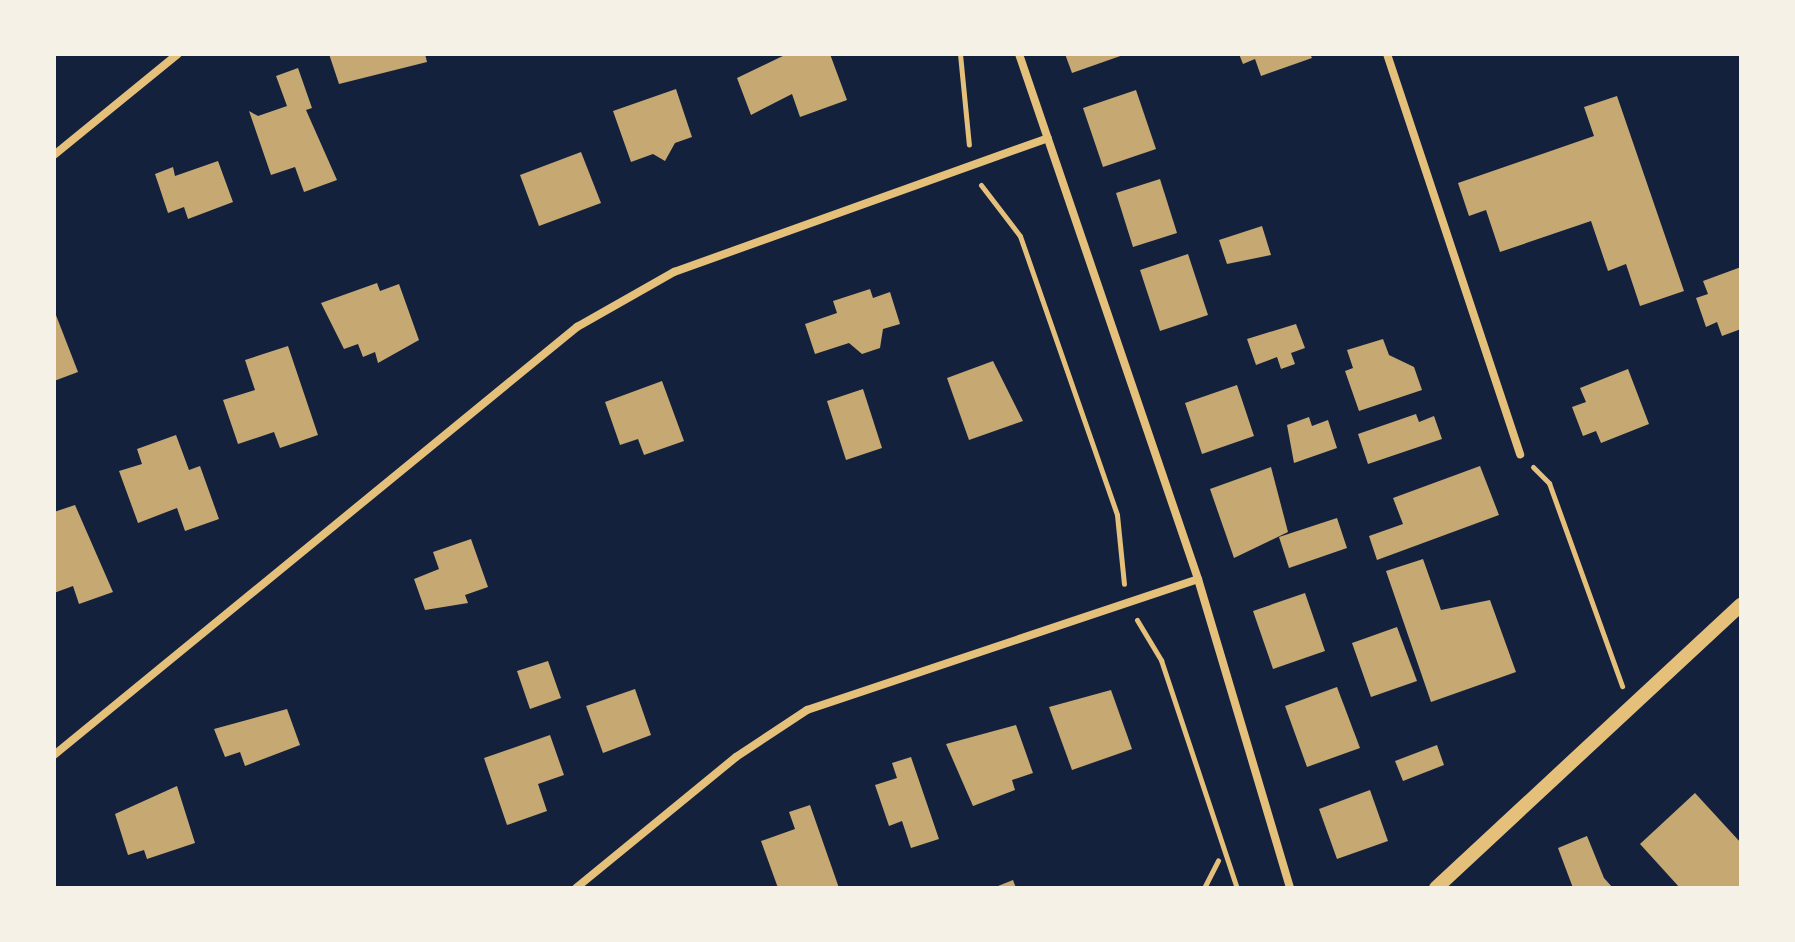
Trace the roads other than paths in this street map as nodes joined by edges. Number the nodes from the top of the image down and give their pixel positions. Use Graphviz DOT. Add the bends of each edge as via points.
graph roads {
  1 [pos="178,54"];
  2 [pos="1019,54"];
  3 [pos="1387,54"];
  4 [pos="1048,138"];
  5 [pos="54,155"];
  6 [pos="1520,454"];
  7 [pos="1198,579"];
  8 [pos="1741,605"];
  9 [pos="54,755"];
  10 [pos="576,888"];
  11 [pos="1290,888"];
  12 [pos="1436,888"];
  1 -- 5 [label="street"];
  2 -- 4 [label="street"];
  3 -- 6 [label="street"];
  4 -- 7 [label="street"];
  4 -- 9 [label="street" via="674,272 577,327"];
  7 -- 10 [label="street" via="807,710 736,757"];
  7 -- 11 [label="street"];
  8 -- 12 [label="street"];
}
